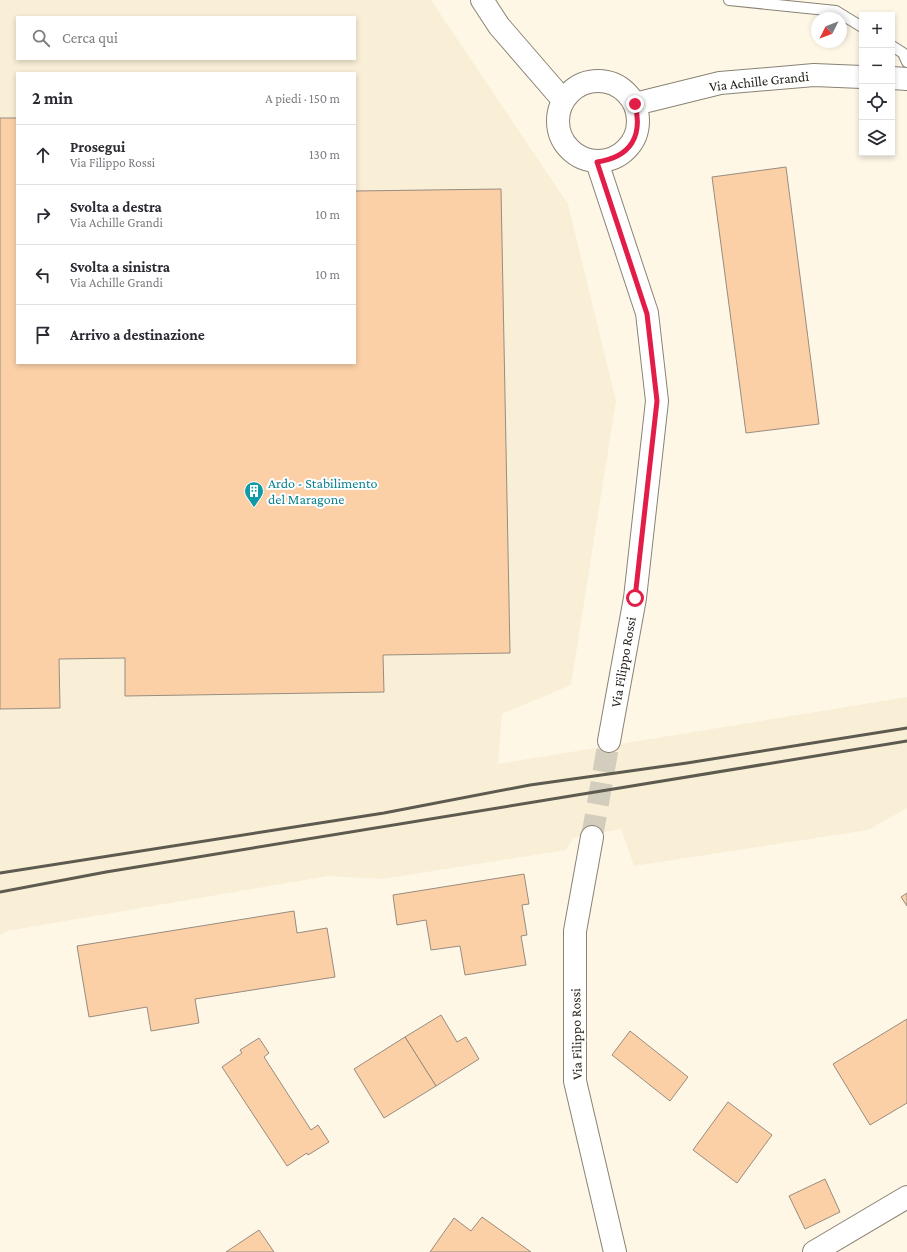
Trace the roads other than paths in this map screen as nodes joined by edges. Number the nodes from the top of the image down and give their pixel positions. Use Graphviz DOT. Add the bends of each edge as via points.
graph roads {
  1 [pos="482,0"];
  2 [pos="729,0"];
  3 [pos="859,26"];
  4 [pos="895,48"];
  5 [pos="907,62"];
  6 [pos="859,77"];
  7 [pos="895,78"];
  8 [pos="907,78"];
  9 [pos="563,100"];
  10 [pos="635,104"];
  11 [pos="597,162"];
  12 [pos="609,741"];
  13 [pos="592,837"];
  14 [pos="907,1197"];
  15 [pos="615,1252"];
  16 [pos="814,1252"];
  1 -- 9 [label="main road" via="499,26"];
  2 -- 3 [label="lane" via="836,11"];
  4 -- 5 [label="lane" via="902,53"];
  6 -- 10 [label="main road, Via Achille Grandi" via="814,76 720,83"];
  7 -- 8 [label="main road"];
  9 -- 10 [label="main road" via="571,90 593,80 606,81 618,86"];
  9 -- 11 [label="main road" via="558,111 557,123 566,146 585,160"];
  10 -- 11 [label="main road" via="638,117 637,131 632,143 623,153 611,160"];
  11 -- 12 [label="main road, Via Filippo Rossi" via="647,314 657,401 635,598"];
  13 -- 15 [label="main road, Via Filippo Rossi" via="575,931 575,1081"];
  14 -- 16 [label="main road"];
}
